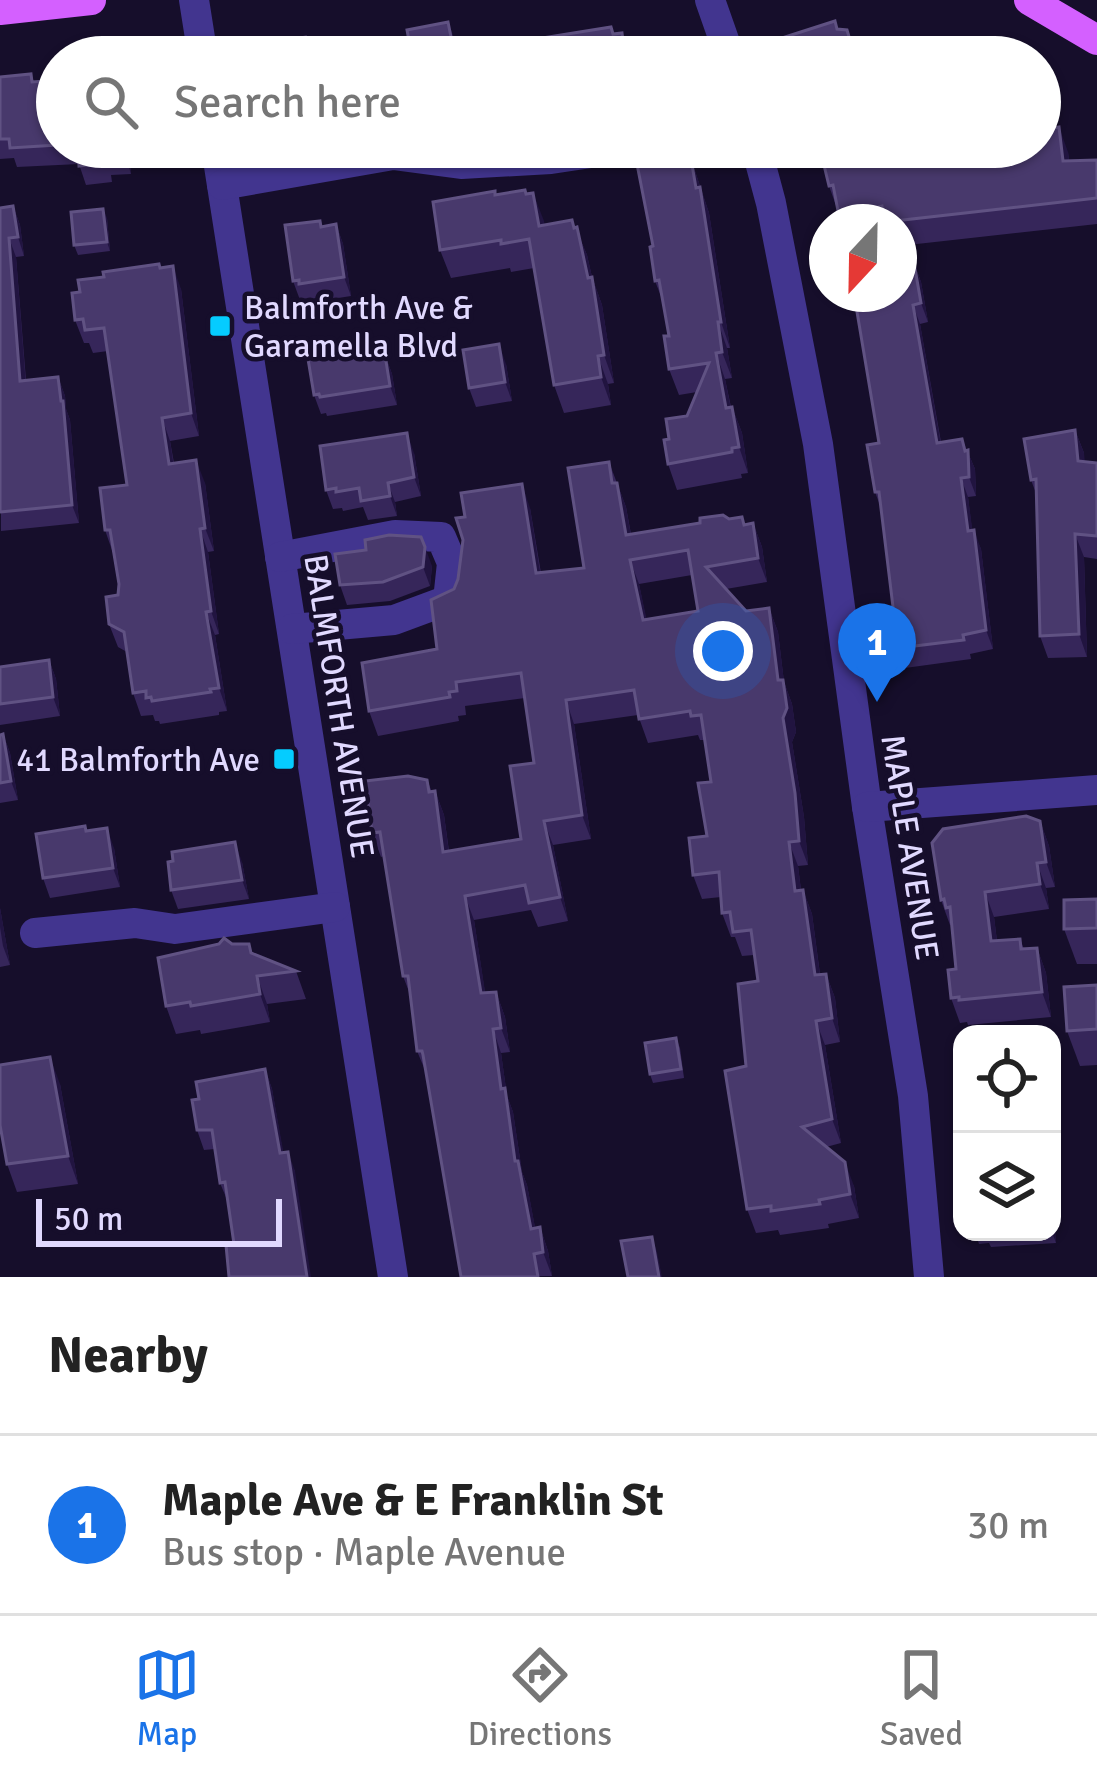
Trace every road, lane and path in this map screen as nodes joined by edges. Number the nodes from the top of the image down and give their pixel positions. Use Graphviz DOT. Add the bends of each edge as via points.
graph roads {
  1 [pos="91,0"];
  2 [pos="194,0"];
  3 [pos="710,0"];
  4 [pos="1029,0"];
  5 [pos="0,10"];
  6 [pos="200,36"];
  7 [pos="723,36"];
  8 [pos="1097,40"];
  9 [pos="219,168"];
  10 [pos="316,168"];
  11 [pos="762,168"];
  12 [pos="222,184"];
  13 [pos="280,557"];
  14 [pos="292,629"];
  15 [pos="1097,790"];
  16 [pos="868,807"];
  17 [pos="335,907"];
  18 [pos="35,933"];
  19 [pos="393,1277"];
  20 [pos="929,1277"];
  1 -- 5 [label="main road"];
  2 -- 6 [label="street"];
  3 -- 7 [label="street"];
  4 -- 8 [label="main road"];
  9 -- 12 [label="street, BALMFORTH AVENUE"];
  10 -- 12 [label="street"];
  11 -- 16 [label="street, MAPLE AVENUE" via="818,444"];
  12 -- 13 [label="street, BALMFORTH AVENUE"];
  13 -- 14 [label="street, BALMFORTH AVENUE"];
  13 -- 14 [label="street" via="394,535 441,537 452,563 448,600 394,620"];
  14 -- 17 [label="street, BALMFORTH AVENUE"];
  15 -- 16 [label="street"];
  16 -- 20 [label="street, MAPLE AVENUE" via="913,1096"];
  17 -- 18 [label="street" via="175,929 135,922"];
  17 -- 19 [label="street, BALMFORTH AVENUE"];
}
